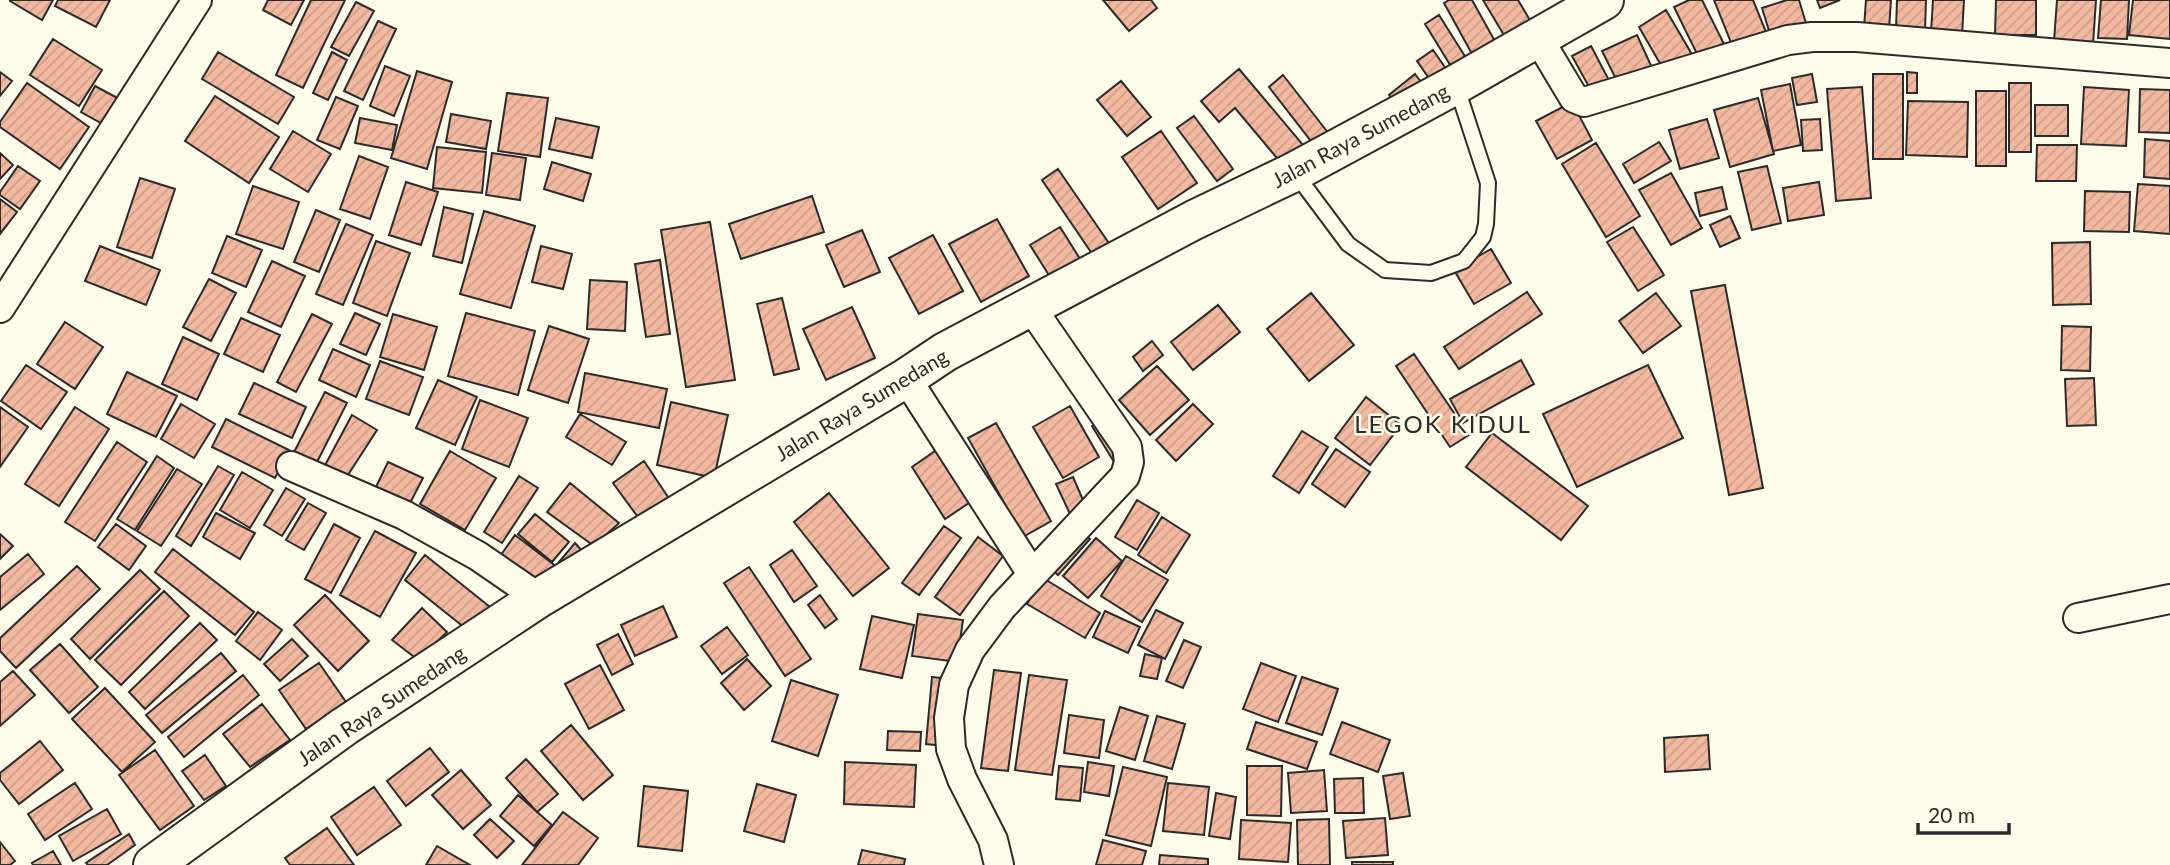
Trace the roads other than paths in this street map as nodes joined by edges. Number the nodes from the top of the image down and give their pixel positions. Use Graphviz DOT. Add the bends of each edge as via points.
graph roads {
  1 [pos="197,0"];
  2 [pos="1604,0"];
  3 [pos="1538,38"];
  4 [pos="2170,62"];
  5 [pos="1455,85"];
  6 [pos="1294,172"];
  7 [pos="1030,306"];
  8 [pos="0,308"];
  9 [pos="906,378"];
  10 [pos="291,466"];
  11 [pos="1032,574"];
  12 [pos="539,598"];
  13 [pos="2170,600"];
  14 [pos="2078,618"];
  15 [pos="153,865"];
  16 [pos="999,865"];
  1 -- 8 [label="street"];
  2 -- 3 [label="highway, Jalan Raya Sumedang"];
  3 -- 4 [label="street" via="1574,98 1584,102 1788,40 1812,37"];
  3 -- 5 [label="highway, Jalan Raya Sumedang"];
  5 -- 6 [label="highway, Jalan Raya Sumedang"];
  5 -- 6 [label="lane" via="1488,183 1483,237 1465,261 1431,273 1385,270 1348,244"];
  6 -- 7 [label="highway, Jalan Raya Sumedang"];
  7 -- 9 [label="highway, Jalan Raya Sumedang"];
  7 -- 11 [label="street" via="1127,447 1129,462 1125,476"];
  9 -- 11 [label="street"];
  9 -- 12 [label="highway, Jalan Raya Sumedang"];
  10 -- 12 [label="street" via="404,515 478,556"];
  11 -- 16 [label="street" via="970,650 954,685 949,718 958,769 993,840"];
  12 -- 15 [label="highway, Jalan Raya Sumedang" via="345,726"];
  13 -- 14 [label="street"];
}
